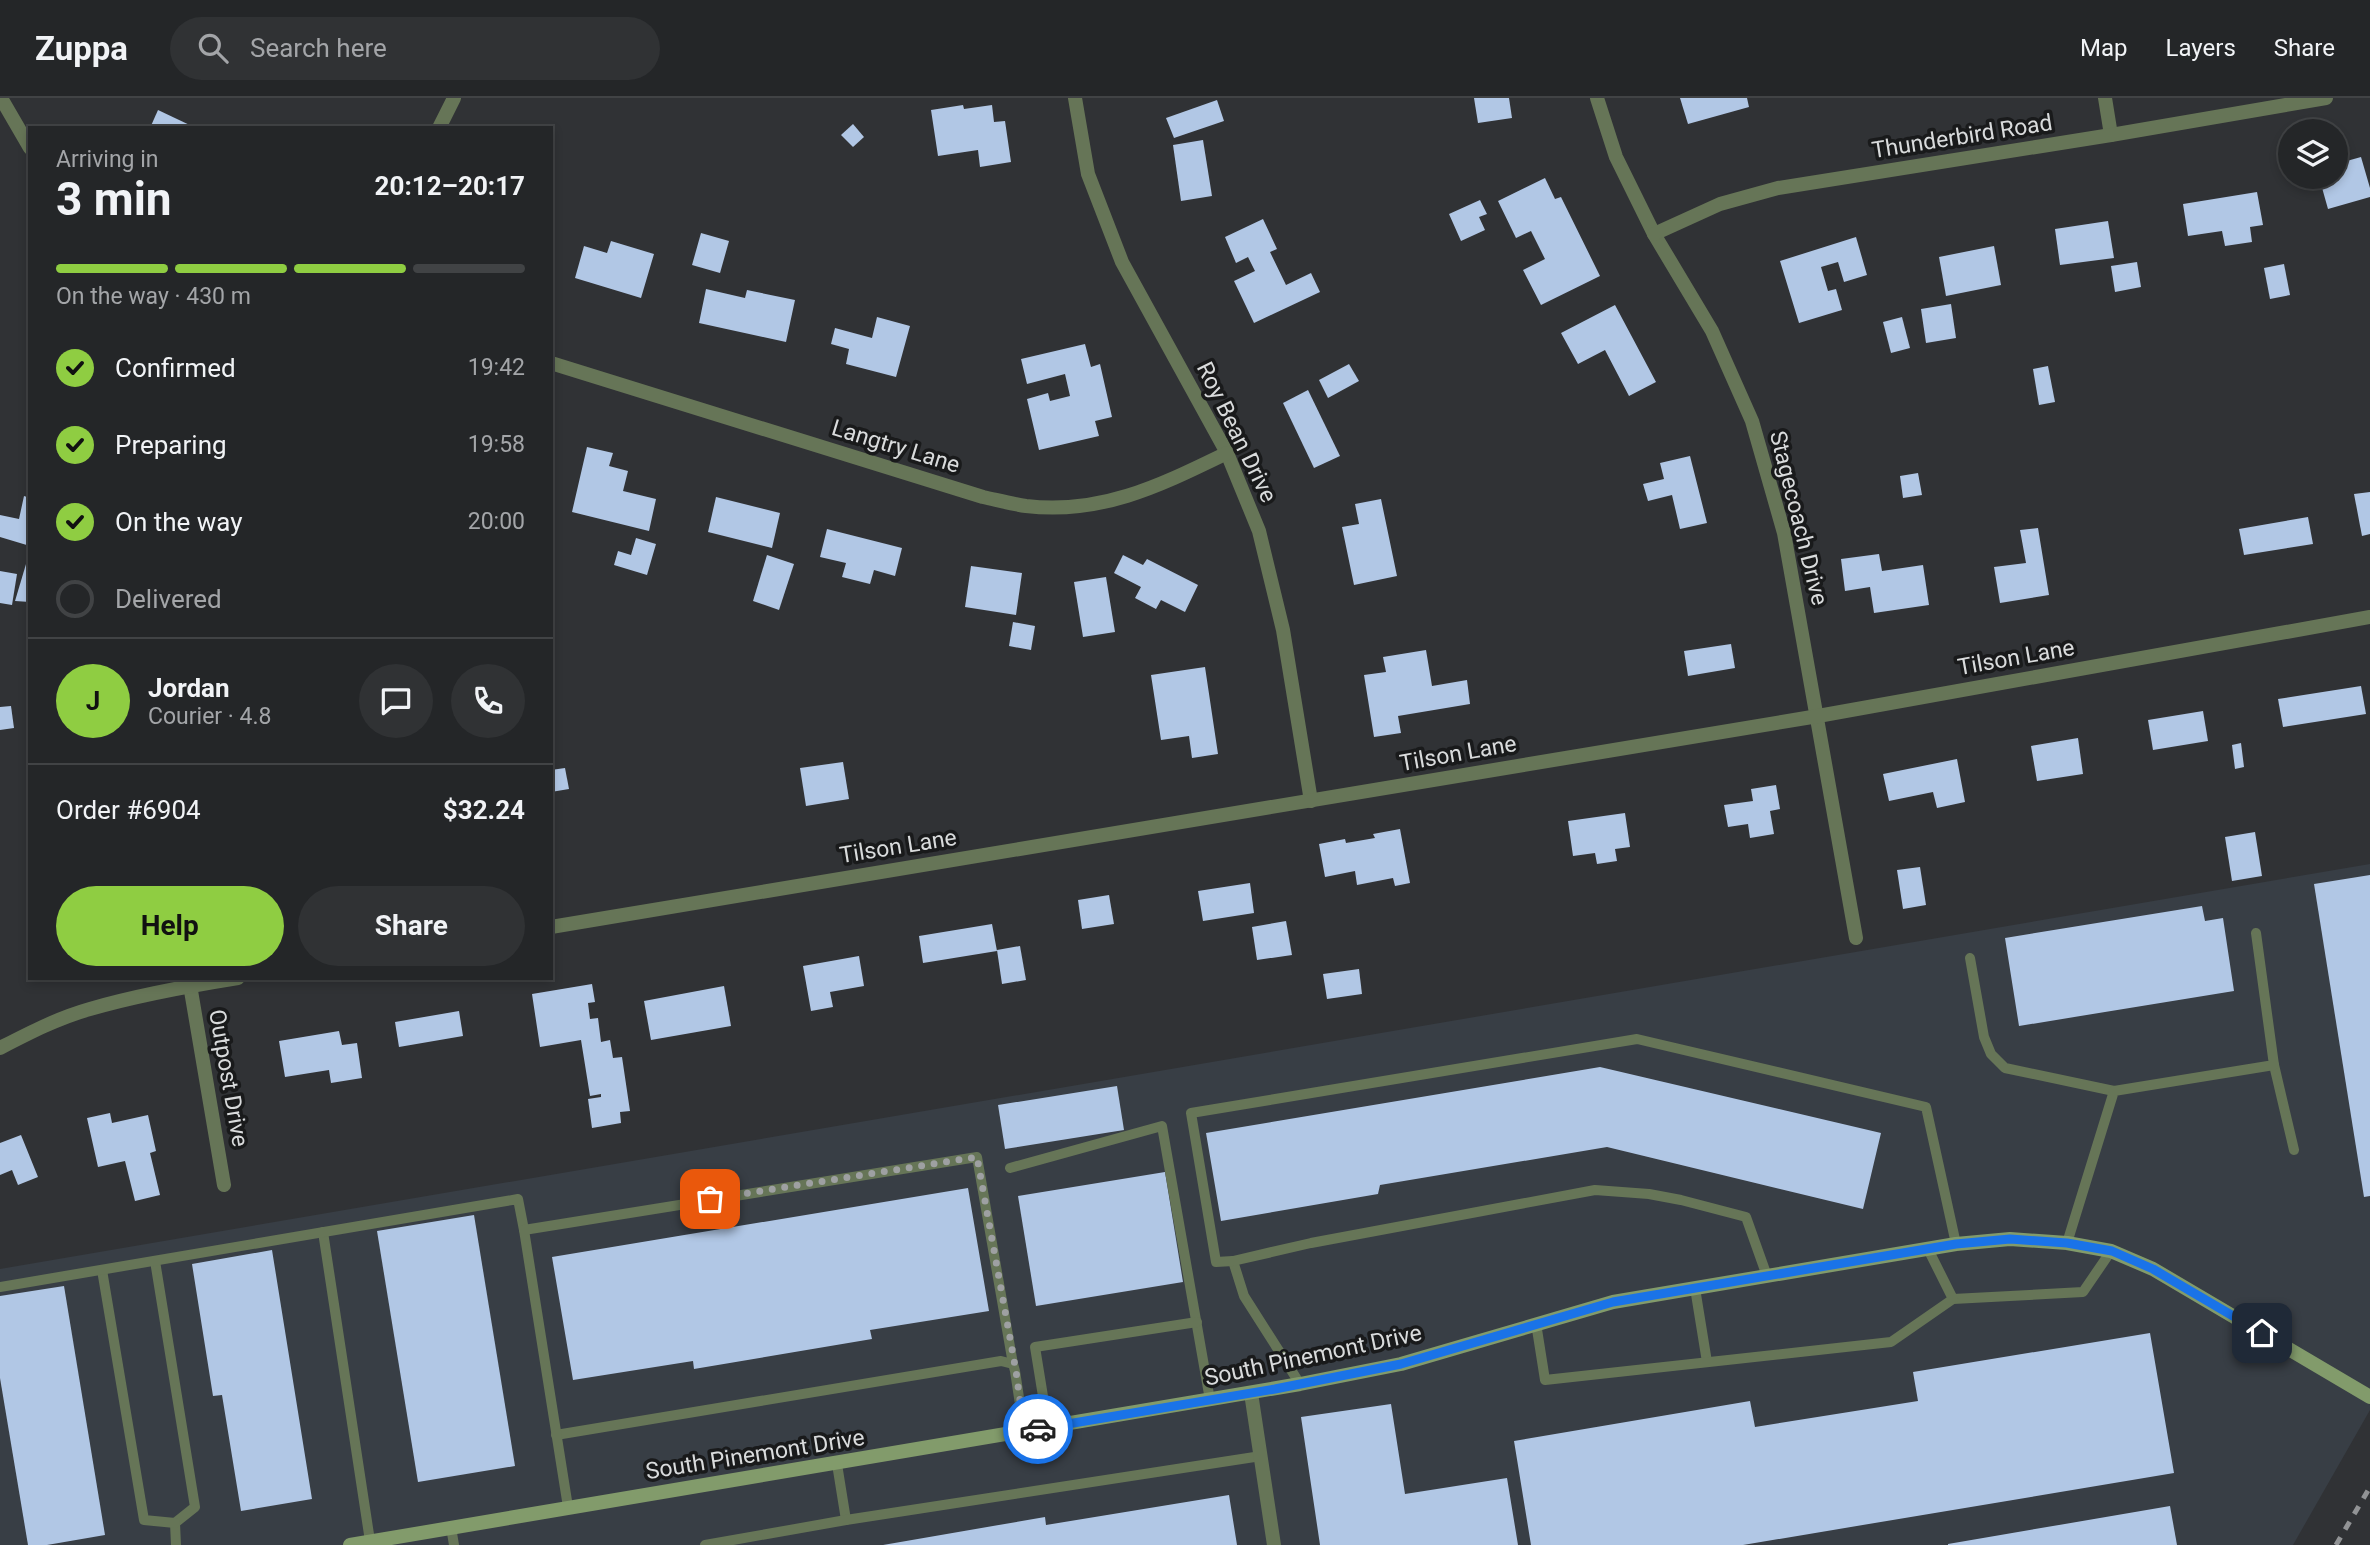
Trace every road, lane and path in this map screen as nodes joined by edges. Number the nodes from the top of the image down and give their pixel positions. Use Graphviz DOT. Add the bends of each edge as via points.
graph roads {
  1 [pos="1,98"];
  2 [pos="454,98"];
  3 [pos="1075,98"];
  4 [pos="1597,98"];
  5 [pos="2105,98"];
  6 [pos="2326,98"];
  7 [pos="440,126"];
  8 [pos="2111,135"];
  9 [pos="28,145"];
  10 [pos="1654,234"];
  11 [pos="553,364"];
  12 [pos="1227,453"];
  13 [pos="2370,617"];
  14 [pos="1818,716"];
  15 [pos="1311,801"];
  16 [pos="553,927"];
  17 [pos="2256,933"];
  18 [pos="1856,938"];
  19 [pos="1970,958"];
  20 [pos="214,980"];
  21 [pos="189,982"];
  22 [pos="0,1048"];
  23 [pos="2274,1065"];
  24 [pos="2114,1091"];
  25 [pos="2294,1150"];
  26 [pos="1010,1168"];
  27 [pos="224,1185"];
  28 [pos="524,1230"];
  29 [pos="323,1232"];
  30 [pos="2067,1243"];
  31 [pos="1956,1244"];
  32 [pos="1928,1249"];
  33 [pos="2112,1251"];
  34 [pos="155,1261"];
  35 [pos="1233,1261"];
  36 [pos="102,1270"];
  37 [pos="1767,1276"];
  38 [pos="0,1287"];
  39 [pos="1695,1288"];
  40 [pos="1953,1298"];
  41 [pos="1197,1321"];
  42 [pos="1536,1323"];
  43 [pos="1707,1362"];
  44 [pos="1013,1364"];
  45 [pos="1300,1384"];
  46 [pos="1251,1393"];
  47 [pos="2370,1397"];
  48 [pos="1210,1400"];
  49 [pos="1048,1427"];
  50 [pos="1024,1431"];
  51 [pos="556,1435"];
  52 [pos="1261,1456"];
  53 [pos="837,1464"];
  54 [pos="568,1507"];
  55 [pos="846,1520"];
  56 [pos="175,1523"];
  57 [pos="451,1527"];
  58 [pos="370,1541"];
  59 [pos="176,1545"];
  60 [pos="350,1545"];
  61 [pos="454,1545"];
  62 [pos="705,1545"];
  63 [pos="1274,1545"];
  1 -- 9 [label="street"];
  2 -- 7 [label="street"];
  3 -- 12 [label="street, Roy Bean Drive" via="1088,174 1122,262"];
  4 -- 10 [label="street, Stagecoach Drive" via="1616,157"];
  5 -- 8 [label="street"];
  6 -- 8 [label="street, Thunderbird Road"];
  8 -- 10 [label="street, Thunderbird Road" via="1778,188 1720,204"];
  10 -- 14 [label="street, Stagecoach Drive" via="1712,331 1752,421 1784,533"];
  11 -- 12 [label="street, Langtry Lane" via="983,497 1025,506 1090,505 1126,496 1157,487"];
  12 -- 15 [label="street, Roy Bean Drive" via="1259,531 1273,580"];
  13 -- 14 [label="street, Tilson Lane"];
  14 -- 15 [label="street, Tilson Lane"];
  14 -- 18 [label="street, Stagecoach Drive"];
  15 -- 16 [label="street, Tilson Lane"];
  17 -- 23 [label="lane"];
  19 -- 24 [label="lane" via="1984,1037 1991,1054 2006,1068"];
  20 -- 21 [label="street"];
  21 -- 22 [label="street" via="87,1010"];
  21 -- 27 [label="street, Outpost Drive"];
  23 -- 24 [label="lane"];
  23 -- 25 [label="lane"];
  24 -- 30 [label="lane"];
  26 -- 41 [label="lane" via="1162,1126"];
  28 -- 29 [label="lane" via="518,1199"];
  28 -- 44 [label="lane" via="977,1157"];
  28 -- 51 [label="lane"];
  29 -- 34 [label="lane"];
  29 -- 58 [label="lane"];
  30 -- 31 [label="street, South Pinemont Drive" via="2010,1239"];
  30 -- 33 [label="street, South Pinemont Drive"];
  31 -- 32 [label="street, South Pinemont Drive"];
  31 -- 35 [label="lane" via="1926,1107 1637,1039 1191,1113 1216,1262"];
  32 -- 37 [label="street, South Pinemont Drive"];
  32 -- 40 [label="lane"];
  33 -- 40 [label="lane" via="2083,1292"];
  33 -- 47 [label="street, South Pinemont Drive" via="2153,1269"];
  34 -- 36 [label="lane"];
  34 -- 56 [label="lane" via="195,1507"];
  35 -- 37 [label="lane" via="1595,1190 1649,1194 1746,1217"];
  35 -- 45 [label="lane" via="1244,1296"];
  36 -- 38 [label="lane"];
  36 -- 56 [label="lane" via="144,1520"];
  37 -- 39 [label="street, South Pinemont Drive"];
  39 -- 42 [label="street, South Pinemont Drive" via="1613,1302"];
  39 -- 43 [label="lane"];
  40 -- 43 [label="lane" via="1891,1342"];
  41 -- 48 [label="lane"];
  41 -- 49 [label="lane" via="1035,1347"];
  42 -- 43 [label="lane" via="1545,1380"];
  42 -- 45 [label="street, South Pinemont Drive" via="1401,1364"];
  44 -- 50 [label="lane"];
  44 -- 51 [label="lane" via="1001,1361"];
  45 -- 46 [label="street, South Pinemont Drive"];
  46 -- 48 [label="street, South Pinemont Drive"];
  46 -- 52 [label="street"];
  48 -- 49 [label="street, South Pinemont Drive"];
  49 -- 50 [label="street, South Pinemont Drive"];
  50 -- 53 [label="street, South Pinemont Drive"];
  51 -- 54 [label="lane"];
  52 -- 55 [label="lane"];
  52 -- 63 [label="street"];
  53 -- 54 [label="street, South Pinemont Drive"];
  53 -- 55 [label="lane"];
  54 -- 57 [label="street, South Pinemont Drive"];
  55 -- 62 [label="lane"];
  56 -- 59 [label="lane"];
  57 -- 58 [label="street, South Pinemont Drive"];
  57 -- 61 [label="lane"];
  58 -- 60 [label="street, South Pinemont Drive"];
}
